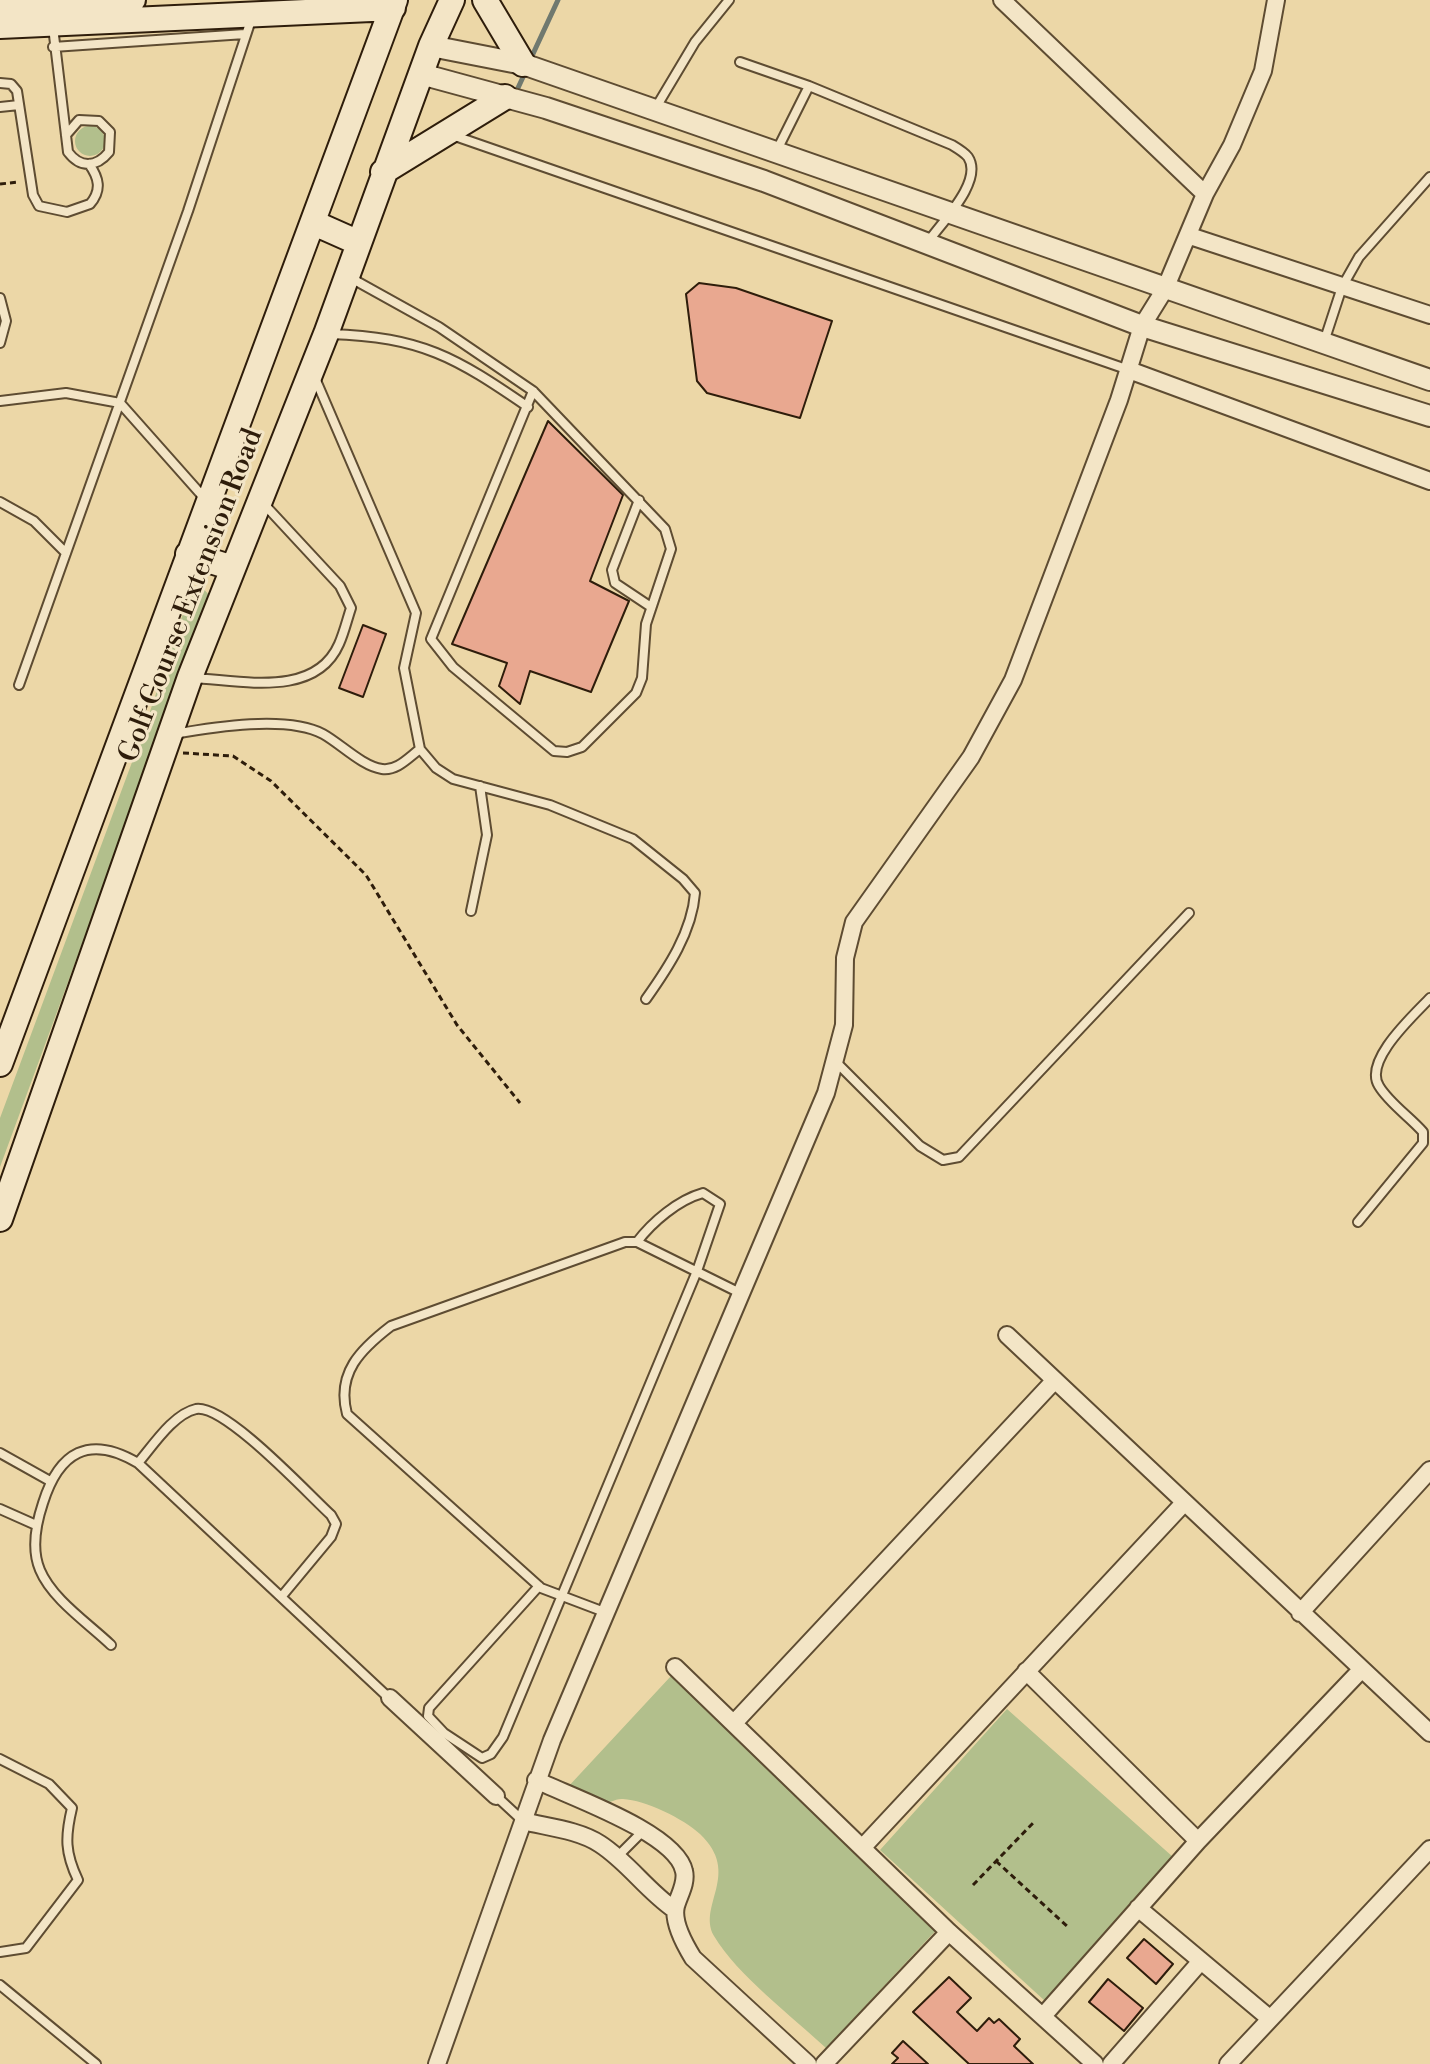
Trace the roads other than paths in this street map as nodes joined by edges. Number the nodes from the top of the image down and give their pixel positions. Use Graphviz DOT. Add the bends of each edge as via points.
graph roads {
  1 [pos="133,0"];
  2 [pos="452,0"];
  3 [pos="485,0"];
  4 [pos="729,0"];
  5 [pos="1002,0"];
  6 [pos="1276,0"];
  7 [pos="394,4"];
  8 [pos="11,12"];
  9 [pos="249,24"];
  10 [pos="53,35"];
  11 [pos="431,46"];
  12 [pos="740,62"];
  13 [pos="523,64"];
  14 [pos="421,74"];
  15 [pos="0,83"];
  16 [pos="809,86"];
  17 [pos="505,97"];
  18 [pos="19,105"];
  19 [pos="0,107"];
  20 [pos="655,109"];
  21 [pos="443,132"];
  22 [pos="66,135"];
  23 [pos="776,151"];
  24 [pos="89,164"];
  25 [pos="383,172"];
  26 [pos="1430,177"];
  27 [pos="1205,194"];
  28 [pos="949,213"];
  29 [pos="314,223"];
  30 [pos="1190,236"];
  31 [pos="359,243"];
  32 [pos="925,246"];
  33 [pos="345,275"];
  34 [pos="1342,287"];
  35 [pos="1165,289"];
  36 [pos="0,298"];
  37 [pos="1430,315"];
  38 [pos="1142,326"];
  39 [pos="326,334"];
  40 [pos="0,343"];
  41 [pos="1324,343"];
  42 [pos="311,370"];
  43 [pos="1129,370"];
  44 [pos="1430,380"];
  45 [pos="533,391"];
  46 [pos="0,401"];
  47 [pos="120,403"];
  48 [pos="528,407"];
  49 [pos="1430,416"];
  50 [pos="1430,481"];
  51 [pos="260,499"];
  52 [pos="639,500"];
  53 [pos="0,502"];
  54 [pos="208,503"];
  55 [pos="66,553"];
  56 [pos="188,554"];
  57 [pos="233,568"];
  58 [pos="651,607"];
  59 [pos="190,677"];
  60 [pos="19,685"];
  61 [pos="167,743"];
  62 [pos="420,749"];
  63 [pos="480,786"];
  64 [pos="471,911"];
  65 [pos="1189,913"];
  66 [pos="1430,998"];
  67 [pos="646,999"];
  68 [pos="837,1063"];
  69 [pos="0,1064"];
  70 [pos="0,1219"];
  71 [pos="1358,1222"];
  72 [pos="637,1242"];
  73 [pos="697,1271"];
  74 [pos="742,1294"];
  75 [pos="1007,1335"];
  76 [pos="1055,1380"];
  77 [pos="0,1453"];
  78 [pos="138,1463"];
  79 [pos="1430,1470"];
  80 [pos="50,1481"];
  81 [pos="1183,1504"];
  82 [pos="0,1509"];
  83 [pos="36,1525"];
  84 [pos="539,1586"];
  85 [pos="282,1596"];
  86 [pos="561,1596"];
  87 [pos="1300,1613"];
  88 [pos="608,1614"];
  89 [pos="111,1645"];
  90 [pos="675,1667"];
  91 [pos="1361,1670"];
  92 [pos="1026,1671"];
  93 [pos="390,1698"];
  94 [pos="734,1723"];
  95 [pos="1430,1733"];
  96 [pos="0,1759"];
  97 [pos="536,1780"];
  98 [pos="496,1796"];
  99 [pos="523,1821"];
  100 [pos="646,1829"];
  101 [pos="1198,1841"];
  102 [pos="862,1848"];
  103 [pos="1430,1849"];
  104 [pos="617,1857"];
  105 [pos="1138,1908"];
  106 [pos="675,1910"];
  107 [pos="949,1932"];
  108 [pos="0,1952"];
  109 [pos="1201,1961"];
  110 [pos="0,1985"];
  111 [pos="1043,2016"];
  112 [pos="1268,2017"];
  113 [pos="96,2064"];
  114 [pos="437,2064"];
  115 [pos="808,2064"];
  116 [pos="824,2064"];
  117 [pos="1095,2064"];
  118 [pos="1111,2064"];
  119 [pos="1228,2064"];
  1 -- 8 [label="main road"];
  2 -- 11 [label="main road, Golf Course Extension Road"];
  3 -- 13 [label="main road"];
  4 -- 20 [label="lane" via="695,42"];
  5 -- 27 [label="street"];
  6 -- 27 [label="street" via="1263,71"];
  7 -- 9 [label="main road"];
  7 -- 29 [label="main road, Golf Course Extension Road"];
  8 -- 10 [label="main road"];
  9 -- 10 [label="main road"];
  9 -- 47 [label="lane"];
  10 -- 22 [label="lane"];
  11 -- 13 [label="street"];
  11 -- 14 [label="main road, Golf Course Extension Road"];
  12 -- 16 [label="lane"];
  13 -- 20 [label="street"];
  14 -- 17 [label="street"];
  14 -- 25 [label="main road, Golf Course Extension Road"];
  15 -- 18 [label="lane" via="15,87"];
  16 -- 23 [label="lane"];
  16 -- 28 [label="lane" via="952,145 968,157 966,193"];
  17 -- 21 [label="main road"];
  17 -- 32 [label="street" via="764,181"];
  18 -- 19 [label="lane"];
  18 -- 24 [label="lane" via="34,200 43,209 77,210 90,204 98,192"];
  20 -- 23 [label="street"];
  21 -- 25 [label="main road"];
  21 -- 43 [label="lane"];
  22 -- 24 [label="lane" via="70,155"];
  22 -- 24 [label="lane" via="83,119 105,125 109,152"];
  23 -- 28 [label="street"];
  25 -- 31 [label="main road, Golf Course Extension Road"];
  26 -- 34 [label="lane" via="1359,257"];
  27 -- 30 [label="street"];
  28 -- 32 [label="lane"];
  28 -- 35 [label="street"];
  29 -- 31 [label="main road"];
  29 -- 54 [label="main road, Golf Course Extension Road"];
  30 -- 34 [label="street"];
  30 -- 35 [label="street"];
  31 -- 33 [label="main road, Golf Course Extension Road"];
  32 -- 38 [label="street"];
  33 -- 39 [label="main road, Golf Course Extension Road"];
  33 -- 45 [label="lane" via="439,327"];
  34 -- 37 [label="street"];
  34 -- 41 [label="lane"];
  35 -- 38 [label="street"];
  35 -- 41 [label="street"];
  36 -- 40 [label="lane" via="6,321"];
  38 -- 43 [label="street"];
  38 -- 49 [label="street"];
  39 -- 42 [label="main road, Golf Course Extension Road"];
  39 -- 48 [label="lane" via="394,338 418,345 466,366"];
  41 -- 44 [label="street"];
  42 -- 51 [label="main road, Golf Course Extension Road"];
  42 -- 62 [label="lane" via="416,613 404,668"];
  43 -- 50 [label="street"];
  43 -- 68 [label="street" via="998,710 971,757 854,922 845,958 844,1025"];
  45 -- 48 [label="lane"];
  45 -- 52 [label="lane"];
  46 -- 47 [label="lane" via="66,393"];
  47 -- 54 [label="lane"];
  47 -- 55 [label="lane"];
  48 -- 58 [label="lane" via="431,639 453,667 554,751 567,752 582,747 636,693"];
  51 -- 57 [label="main road, Golf Course Extension Road"];
  51 -- 59 [label="lane" via="340,586 351,608 338,647 319,671 299,681"];
  52 -- 58 [label="lane" via="665,529 671,549"];
  52 -- 58 [label="lane" via="612,570 615,583"];
  53 -- 55 [label="lane" via="34,521"];
  54 -- 56 [label="main road, Golf Course Extension Road"];
  55 -- 60 [label="lane"];
  56 -- 57 [label="main road"];
  56 -- 69 [label="main road, Golf Course Extension Road"];
  57 -- 59 [label="main road, Golf Course Extension Road"];
  59 -- 61 [label="main road, Golf Course Extension Road"];
  61 -- 62 [label="lane" via="235,727 299,727 320,733 380,769 394,769"];
  61 -- 70 [label="main road, Golf Course Extension Road"];
  62 -- 63 [label="lane" via="453,779"];
  63 -- 64 [label="lane" via="487,835"];
  63 -- 67 [label="lane" via="550,805 633,839 695,893 677,950"];
  65 -- 68 [label="lane" via="959,1157 943,1160 920,1146"];
  66 -- 71 [label="lane" via="1395,1036 1374,1075 1423,1132 1423,1143"];
  68 -- 74 [label="street"];
  72 -- 73 [label="lane"];
  72 -- 73 [label="lane" via="669,1211 703,1193 721,1210"];
  72 -- 84 [label="lane" via="391,1326 359,1352 342,1396 347,1414"];
  73 -- 74 [label="lane"];
  73 -- 86 [label="lane"];
  74 -- 88 [label="street"];
  75 -- 76 [label="street"];
  76 -- 81 [label="street"];
  76 -- 94 [label="street"];
  77 -- 80 [label="lane"];
  78 -- 80 [label="lane" via="115,1450 86,1450 66,1458"];
  78 -- 85 [label="lane"];
  78 -- 85 [label="lane" via="171,1425 194,1409 209,1410 233,1425 336,1524"];
  79 -- 87 [label="street"];
  80 -- 83 [label="lane"];
  81 -- 87 [label="street"];
  81 -- 92 [label="street"];
  82 -- 83 [label="lane"];
  83 -- 89 [label="lane" via="38,1567 45,1580"];
  84 -- 86 [label="lane"];
  84 -- 86 [label="lane" via="429,1708 435,1724 482,1758 503,1737"];
  85 -- 93 [label="lane"];
  86 -- 88 [label="lane"];
  87 -- 91 [label="street"];
  88 -- 97 [label="street"];
  90 -- 94 [label="street"];
  91 -- 95 [label="street"];
  91 -- 101 [label="street"];
  92 -- 101 [label="street"];
  92 -- 102 [label="street"];
  93 -- 98 [label="street"];
  94 -- 102 [label="street"];
  96 -- 108 [label="lane" via="49,1784 72,1808 64,1839 78,1880 26,1948"];
  97 -- 99 [label="street"];
  97 -- 100 [label="street"];
  98 -- 99 [label="lane"];
  99 -- 104 [label="street" via="584,1837"];
  99 -- 114 [label="street"];
  100 -- 104 [label="lane"];
  100 -- 106 [label="street" via="666,1844 684,1869"];
  101 -- 105 [label="street"];
  102 -- 107 [label="street"];
  103 -- 112 [label="street"];
  104 -- 106 [label="street"];
  105 -- 109 [label="street"];
  105 -- 111 [label="street"];
  106 -- 115 [label="street" via="693,1958"];
  107 -- 111 [label="street"];
  107 -- 116 [label="street"];
  109 -- 112 [label="street"];
  109 -- 118 [label="street"];
  110 -- 113 [label="lane"];
  111 -- 117 [label="street"];
  112 -- 119 [label="street"];
}
